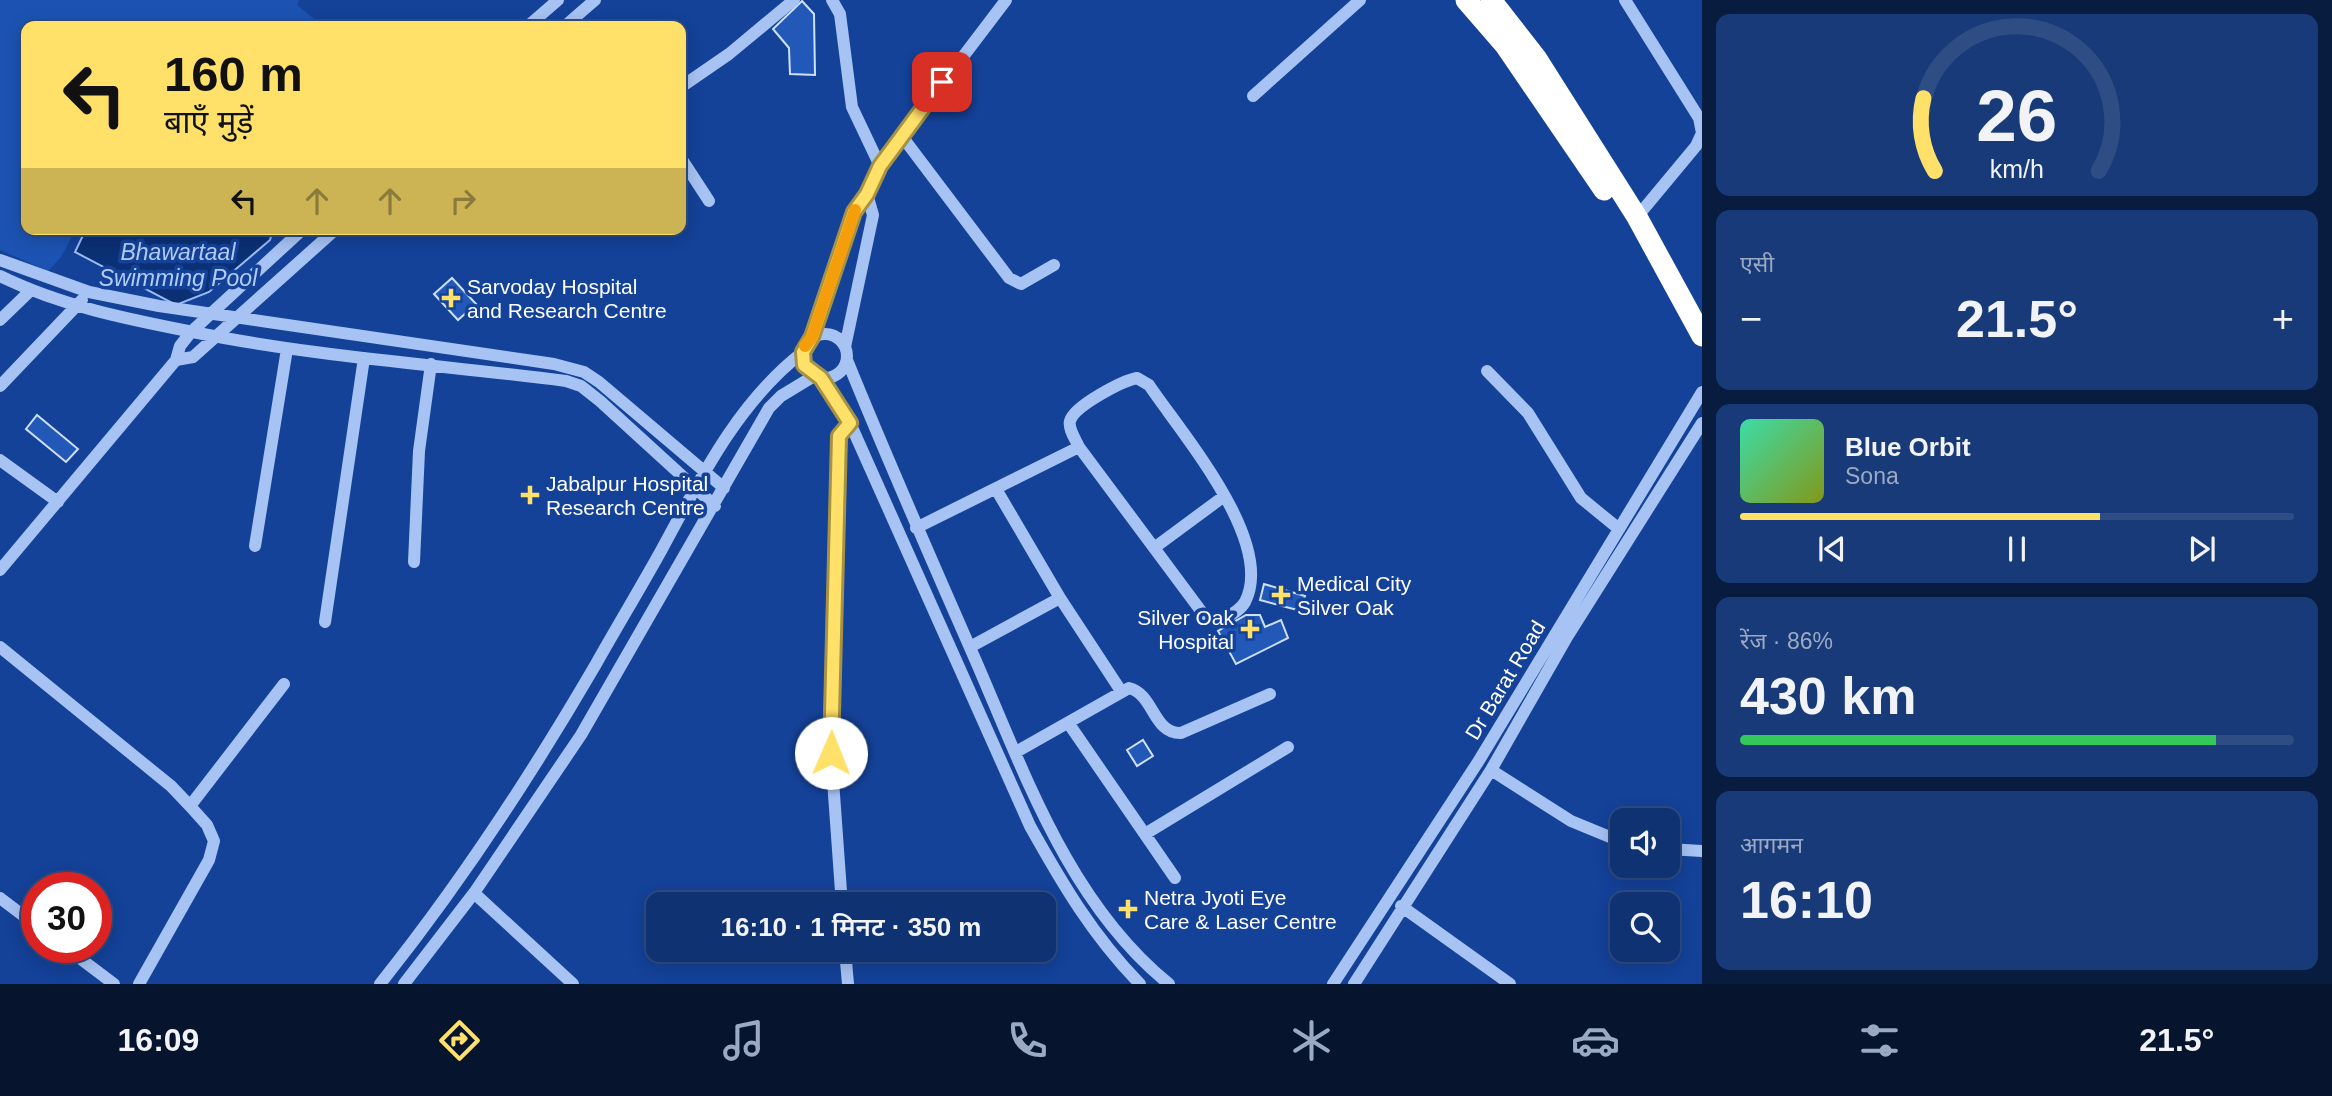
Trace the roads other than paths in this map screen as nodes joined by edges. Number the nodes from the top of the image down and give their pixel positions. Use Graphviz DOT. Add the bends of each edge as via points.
graph roads {
  1 [pos="558,0"];
  2 [pos="595,0"];
  3 [pos="794,0"];
  4 [pos="832,0"];
  5 [pos="1006,0"];
  6 [pos="1360,0"];
  7 [pos="1466,0"];
  8 [pos="1491,0"];
  9 [pos="1625,0"];
  10 [pos="534,21"];
  11 [pos="571,21"];
  12 [pos="686,84"];
  13 [pos="1253,96"];
  14 [pos="901,135"];
  15 [pos="686,166"];
  16 [pos="880,166"];
  17 [pos="867,194"];
  18 [pos="709,201"];
  19 [pos="1637,217"];
  20 [pos="296,235"];
  21 [pos="329,235"];
  22 [pos="0,260"];
  23 [pos="1054,265"];
  24 [pos="1666,272"];
  25 [pos="0,276"];
  26 [pos="30,291"];
  27 [pos="89,292"];
  28 [pos="78,306"];
  29 [pos="210,313"];
  30 [pos="235,317"];
  31 [pos="0,320"];
  32 [pos="191,332"];
  33 [pos="1702,336"];
  34 [pos="214,337"];
  35 [pos="812,337"];
  36 [pos="287,349"];
  37 [pos="803,352"];
  38 [pos="846,354"];
  39 [pos="364,359"];
  40 [pos="176,360"];
  41 [pos="431,364"];
  42 [pos="1488,371"];
  43 [pos="818,377"];
  44 [pos="0,386"];
  45 [pos="1702,392"];
  46 [pos="1702,422"];
  47 [pos="850,423"];
  48 [pos="1079,447"];
  49 [pos="0,460"];
  50 [pos="704,470"];
  51 [pos="724,488"];
  52 [pos="695,489"];
  53 [pos="996,489"];
  54 [pos="1223,497"];
  55 [pos="58,502"];
  56 [pos="715,506"];
  57 [pos="916,528"];
  58 [pos="1619,529"];
  59 [pos="255,546"];
  60 [pos="1154,548"];
  61 [pos="414,562"];
  62 [pos="0,570"];
  63 [pos="1060,598"];
  64 [pos="325,622"];
  65 [pos="0,647"];
  66 [pos="970,647"];
  67 [pos="284,684"];
  68 [pos="1121,691"];
  69 [pos="1269,694"];
  70 [pos="1069,724"];
  71 [pos="1288,747"];
  72 [pos="1016,752"];
  73 [pos="1491,770"];
  74 [pos="190,806"];
  75 [pos="1144,834"];
  76 [pos="1610,837"];
  77 [pos="1680,850"];
  78 [pos="1702,851"];
  79 [pos="1175,878"];
  80 [pos="841,892"];
  81 [pos="474,893"];
  82 [pos="0,898"];
  83 [pos="1401,906"];
  84 [pos="21,914"];
  85 [pos="846,962"];
  86 [pos="86,963"];
  87 [pos="1505,983"];
  88 [pos="114,984"];
  89 [pos="138,984"];
  90 [pos="380,984"];
  91 [pos="404,984"];
  92 [pos="573,984"];
  93 [pos="848,984"];
  94 [pos="1140,984"];
  95 [pos="1170,984"];
  96 [pos="1334,984"];
  97 [pos="1354,984"];
  1 -- 10 [label="street"];
  2 -- 11 [label="street"];
  3 -- 12 [label="street"];
  4 -- 16 [label="street" via="840,14 852,107"];
  5 -- 14 [label="street"];
  6 -- 13 [label="street"];
  7 -- 24 [label="highway" via="1539,93 1649,258"];
  8 -- 19 [label="highway" via="1537,59"];
  9 -- 19 [label="street" via="1699,118 1702,133"];
  14 -- 16 [label="street"];
  14 -- 23 [label="street" via="1009,278 1021,284"];
  15 -- 18 [label="street"];
  16 -- 17 [label="street"];
  17 -- 35 [label="street" via="854,212"];
  17 -- 38 [label="street" via="873,215"];
  19 -- 24 [label="highway"];
  20 -- 29 [label="street"];
  21 -- 30 [label="street"];
  22 -- 27 [label="street"];
  24 -- 33 [label="highway"];
  25 -- 26 [label="street"];
  26 -- 28 [label="street"];
  26 -- 31 [label="street"];
  27 -- 28 [label="street"];
  27 -- 29 [label="street"];
  28 -- 32 [label="street"];
  28 -- 44 [label="street"];
  29 -- 30 [label="street"];
  29 -- 32 [label="street"];
  30 -- 34 [label="street"];
  30 -- 50 [label="street" via="584,372"];
  32 -- 34 [label="street"];
  32 -- 40 [label="street"];
  34 -- 36 [label="street"];
  34 -- 40 [label="street" via="193,357"];
  35 -- 37 [label="street"];
  35 -- 38 [label="street" via="831,335"];
  36 -- 39 [label="street"];
  36 -- 59 [label="street"];
  37 -- 43 [label="street" via="804,365"];
  37 -- 50 [label="street" via="770,380"];
  38 -- 43 [label="street" via="835,376"];
  38 -- 57 [label="street"];
  39 -- 41 [label="street"];
  39 -- 64 [label="street"];
  40 -- 55 [label="street"];
  41 -- 52 [label="street" via="566,380 581,386"];
  41 -- 61 [label="street" via="419,452"];
  42 -- 58 [label="street" via="1528,414 1581,498"];
  43 -- 47 [label="street"];
  43 -- 51 [label="street" via="781,396 769,408"];
  45 -- 58 [label="street, Dr Barat Road"];
  46 -- 73 [label="street, Dr Barat Road" via="1567,637"];
  47 -- 80 [label="street" via="839,436 831,739"];
  47 -- 94 [label="street" via="1030,826 1105,948"];
  48 -- 53 [label="street"];
  48 -- 54 [label="street" via="1070,419 1124,381 1137,378 1149,385"];
  48 -- 60 [label="street"];
  49 -- 55 [label="street"];
  50 -- 51 [label="street"];
  50 -- 52 [label="street"];
  51 -- 56 [label="street"];
  52 -- 56 [label="street"];
  52 -- 90 [label="street" via="545,748"];
  53 -- 57 [label="street"];
  53 -- 63 [label="street"];
  54 -- 60 [label="street"];
  54 -- 60 [label="street" via="1251,557 1251,586 1244,605 1232,614 1220,621 1204,615"];
  55 -- 62 [label="street"];
  56 -- 81 [label="street" via="581,735"];
  57 -- 66 [label="street"];
  58 -- 96 [label="street, Dr Barat Road" via="1478,762"];
  63 -- 66 [label="street"];
  63 -- 68 [label="street"];
  65 -- 74 [label="street"];
  66 -- 72 [label="street"];
  67 -- 74 [label="street"];
  68 -- 69 [label="street" via="1135,690 1172,734"];
  68 -- 70 [label="street"];
  70 -- 72 [label="street"];
  70 -- 75 [label="street"];
  71 -- 75 [label="street"];
  72 -- 95 [label="street" via="1048,825 1086,890 1124,943"];
  73 -- 76 [label="street" via="1570,821"];
  73 -- 83 [label="street, Dr Barat Road"];
  74 -- 89 [label="street" via="214,841 209,860"];
  75 -- 79 [label="street"];
  77 -- 78 [label="street"];
  81 -- 91 [label="street"];
  81 -- 92 [label="street"];
  82 -- 84 [label="street"];
  83 -- 87 [label="street"];
  83 -- 97 [label="street, Dr Barat Road"];
  85 -- 93 [label="street"];
  86 -- 88 [label="street"];
}
